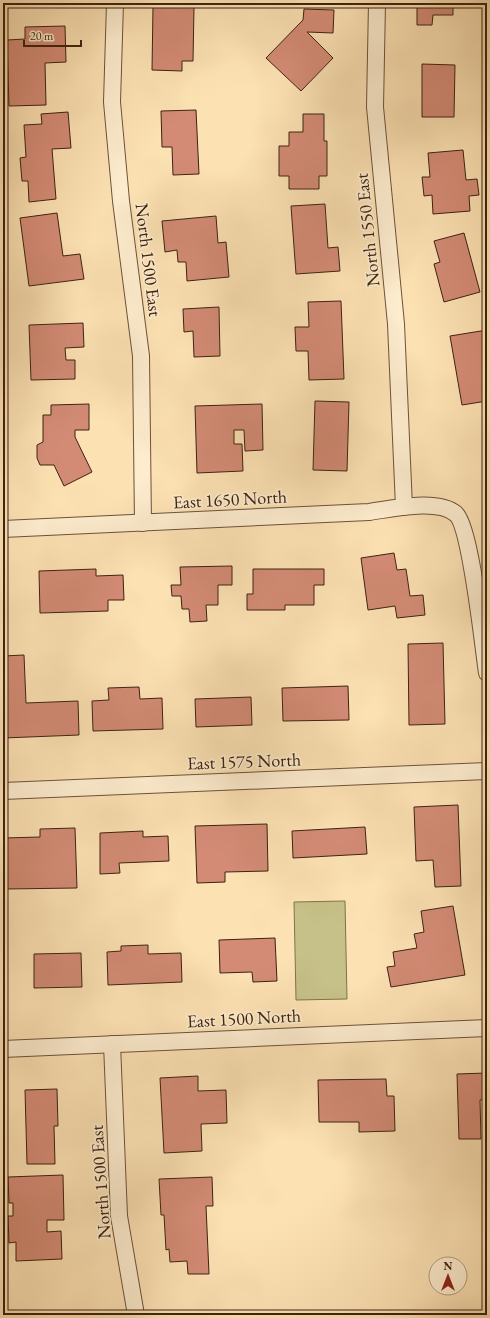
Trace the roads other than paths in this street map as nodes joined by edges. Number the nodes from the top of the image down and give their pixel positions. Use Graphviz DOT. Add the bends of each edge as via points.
graph roads {
  1 [pos="115,3"];
  2 [pos="377,3"];
  3 [pos="404,507"];
  4 [pos="143,523"];
  5 [pos="3,529"];
  6 [pos="487,673"];
  7 [pos="487,771"];
  8 [pos="3,791"];
  9 [pos="487,1028"];
  10 [pos="112,1044"];
  11 [pos="3,1049"];
  12 [pos="136,1315"];
  1 -- 4 [label="street, North 1500 East" via="112,102 121,201 141,356"];
  2 -- 3 [label="street, North 1550 East" via="375,107 396,324"];
  3 -- 4 [label="street, East 1650 North" via="369,512"];
  3 -- 6 [label="street, East 1650 North" via="433,506 447,509 457,515 468,542"];
  4 -- 5 [label="street, East 1650 North"];
  7 -- 8 [label="street, East 1575 North"];
  9 -- 10 [label="street, East 1500 North"];
  10 -- 11 [label="street, East 1500 North"];
  10 -- 12 [label="street, North 1500 East" via="119,1216"];
}
